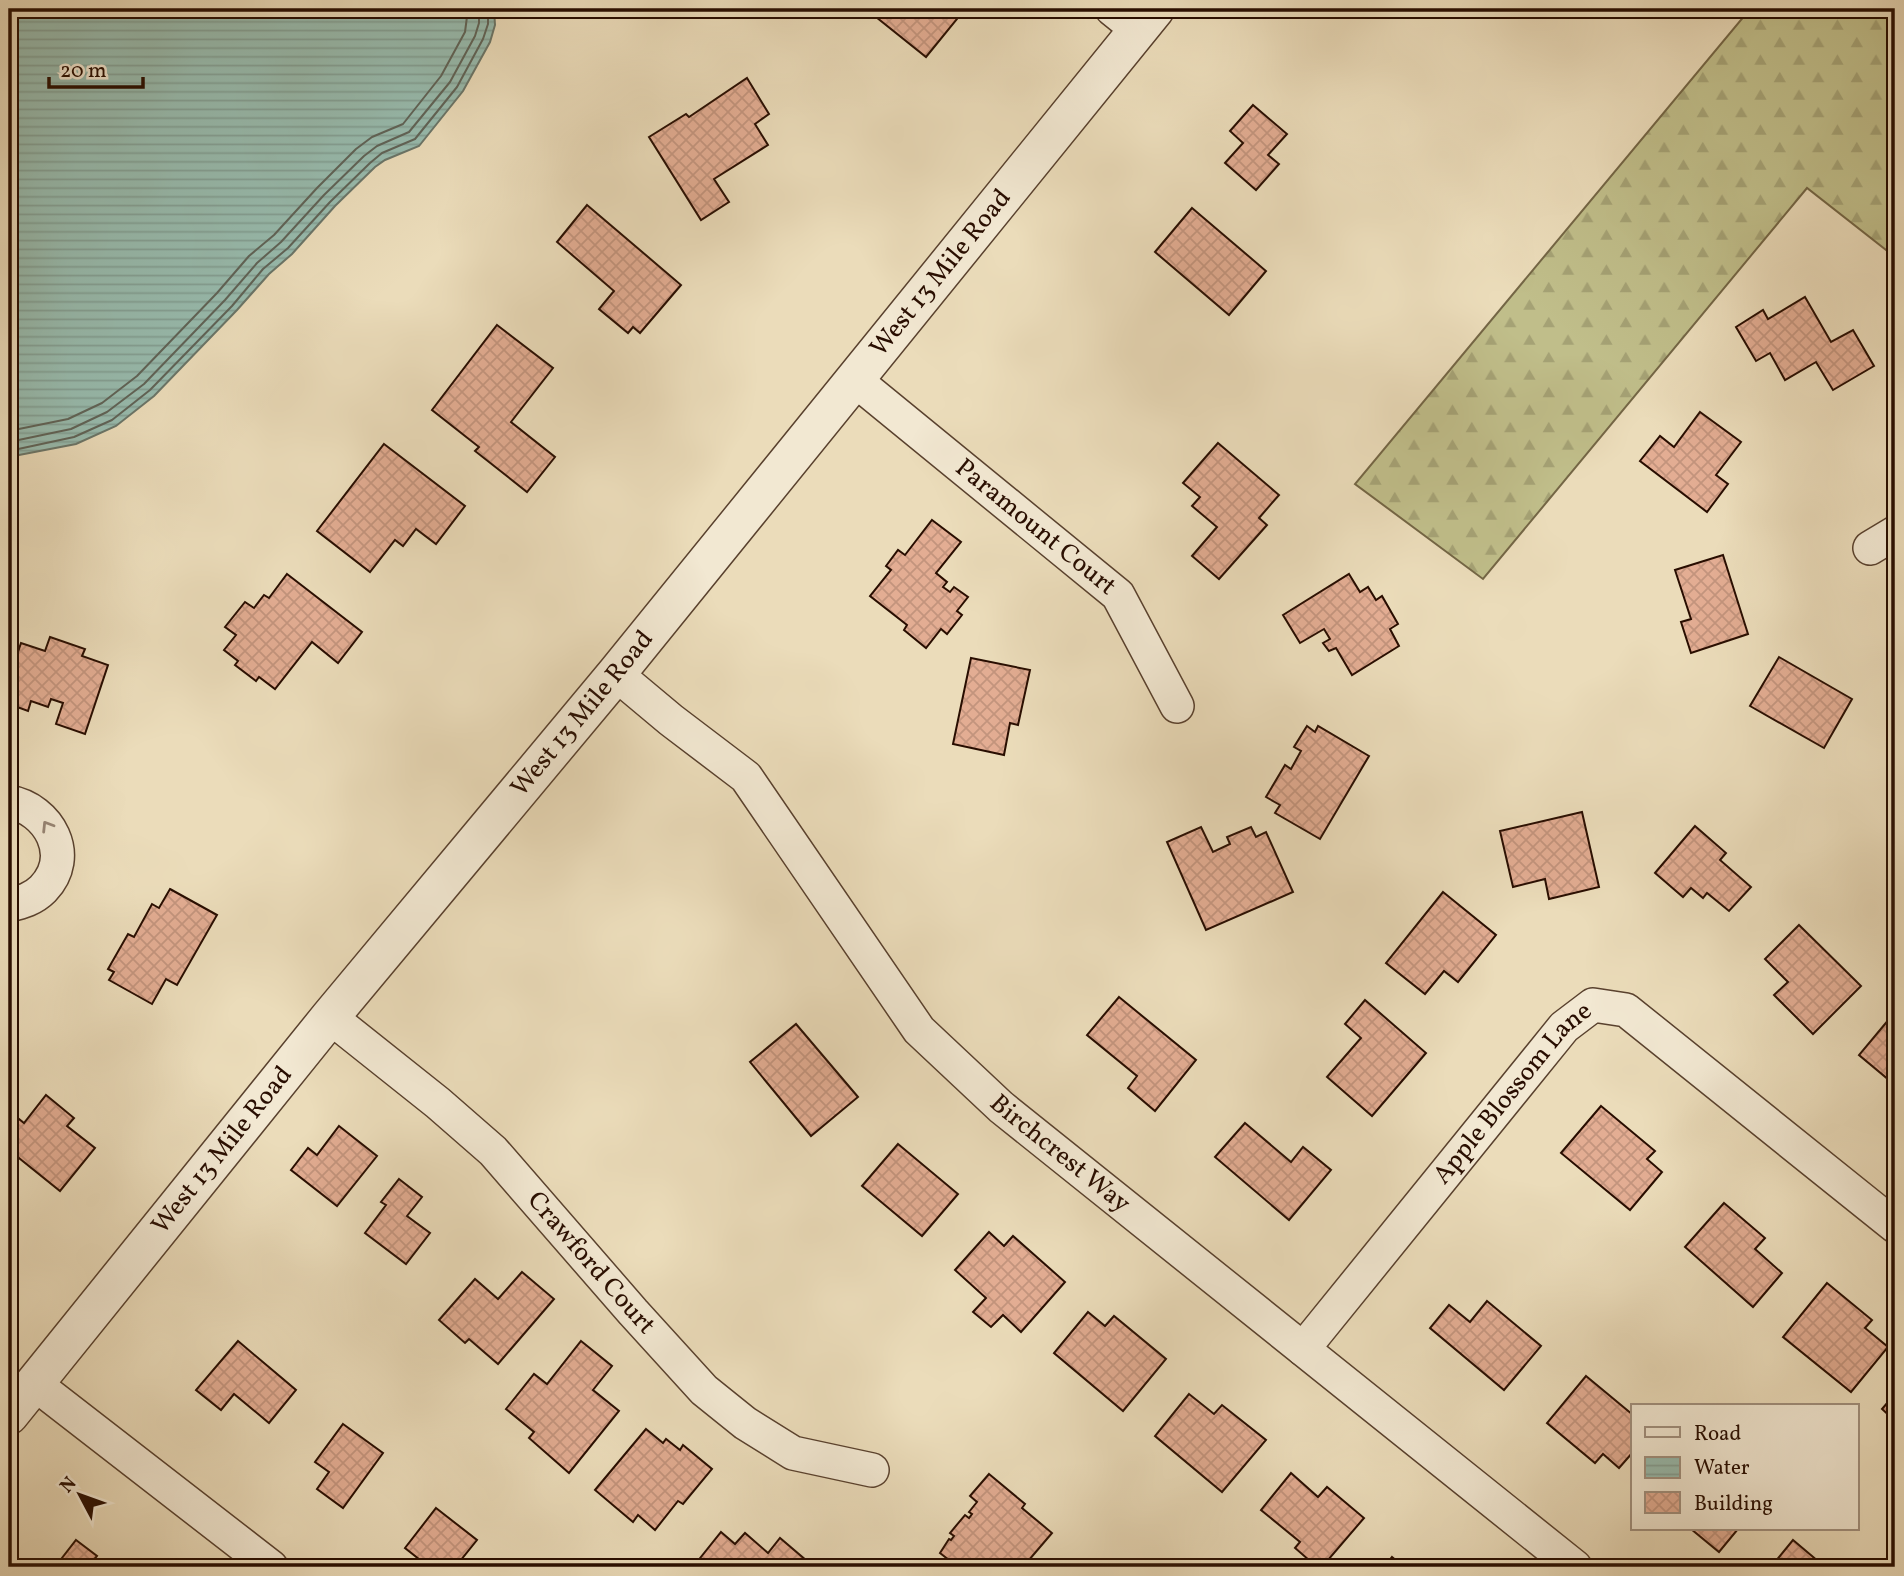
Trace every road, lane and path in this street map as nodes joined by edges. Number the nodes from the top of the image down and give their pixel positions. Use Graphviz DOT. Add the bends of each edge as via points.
graph roads {
  1 [pos="1135,16"];
  2 [pos="855,380"];
  3 [pos="616,674"];
  4 [pos="1177,706"];
  5 [pos="9,802"];
  6 [pos="9,905"];
  7 [pos="330,1017"];
  8 [pos="1895,1226"];
  9 [pos="1303,1349"];
  10 [pos="35,1384"];
  11 [pos="9,1415"];
  12 [pos="872,1470"];
  13 [pos="271,1567"];
  14 [pos="1575,1567"];
  1 -- 2 [label="street, West 13 Mile Road"];
  2 -- 3 [label="street, West 13 Mile Road"];
  2 -- 4 [label="street, Paramount Court" via="1118,595"];
  3 -- 7 [label="street, West 13 Mile Road"];
  3 -- 9 [label="street, Birchcrest Way" via="746,777 919,1030 1001,1107"];
  6 -- 5 [label="street, one-way" via="44,888 54,870 57,850 52,831 40,815 23,804"];
  7 -- 10 [label="street, West 13 Mile Road"];
  7 -- 12 [label="street, Crawford Court" via="493,1151 704,1390 793,1453"];
  8 -- 9 [label="street, Apple Blossom Lane" via="1626,1010 1593,1005 1564,1027"];
  9 -- 14 [label="street, Birchcrest Way"];
  10 -- 11 [label="street, West 13 Mile Road"];
  10 -- 13 [label="street"];
}
